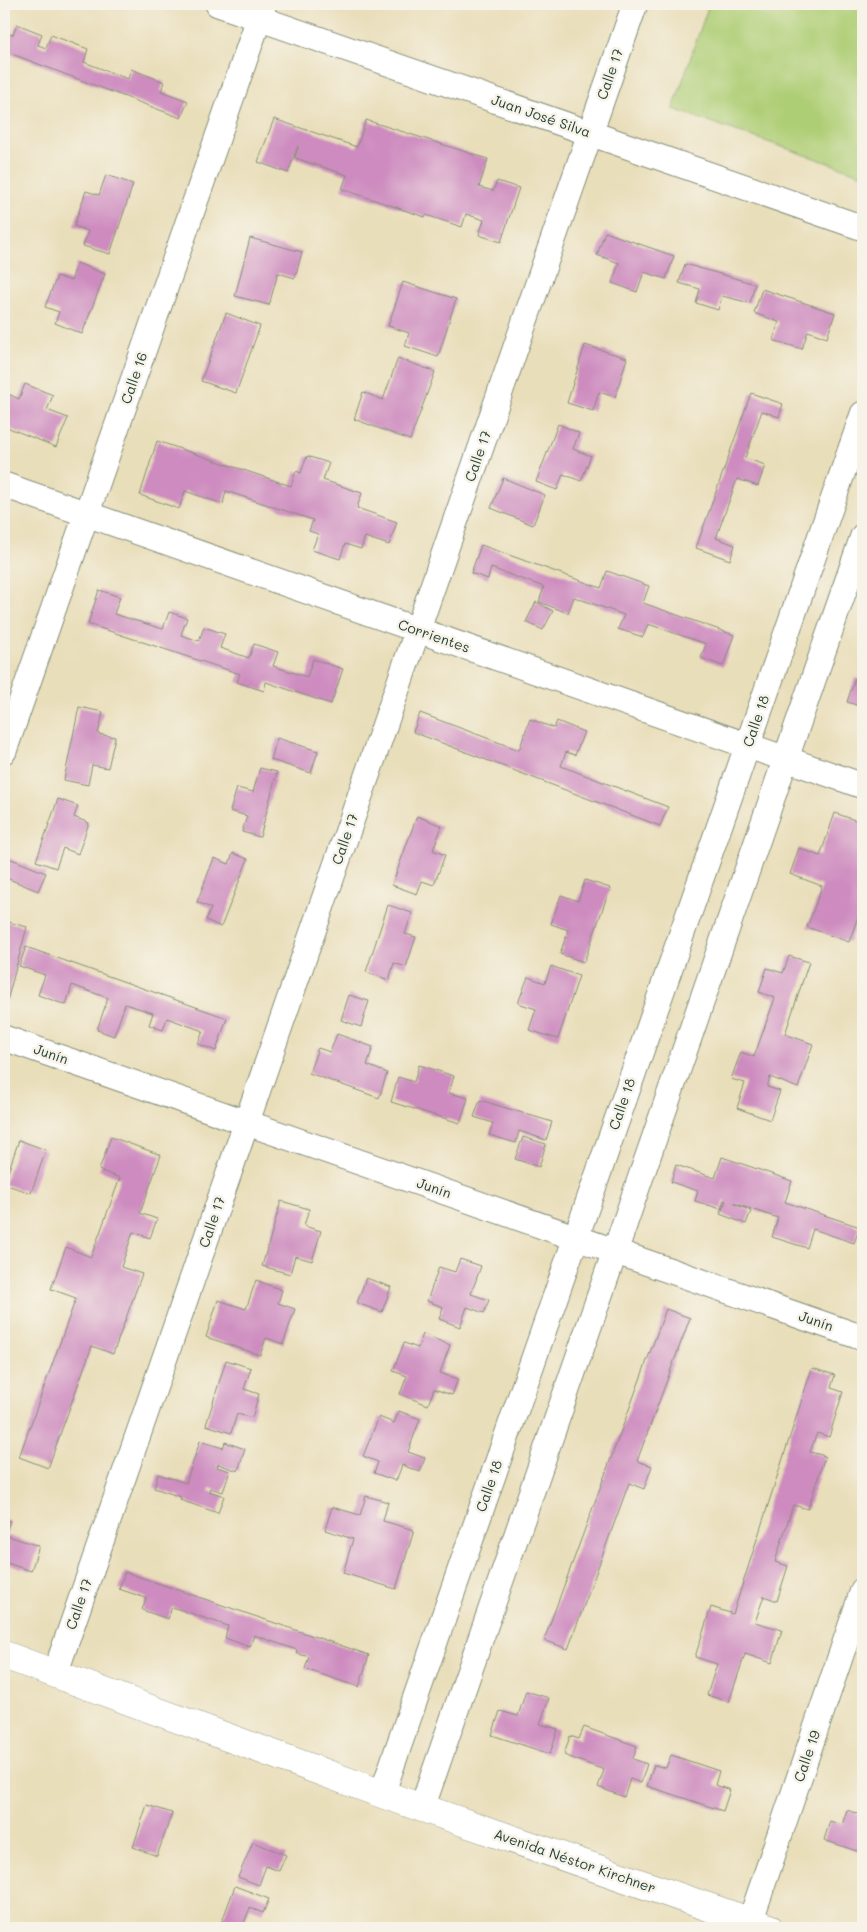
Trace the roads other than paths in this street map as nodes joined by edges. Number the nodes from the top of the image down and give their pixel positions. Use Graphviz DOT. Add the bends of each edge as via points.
graph roads {
  1 [pos="218,4"];
  2 [pos="635,4"];
  3 [pos="262,11"];
  4 [pos="589,132"];
  5 [pos="863,228"];
  6 [pos="863,414"];
  7 [pos="4,485"];
  8 [pos="87,514"];
  9 [pos="863,536"];
  10 [pos="418,630"];
  11 [pos="747,746"];
  12 [pos="4,751"];
  13 [pos="786,760"];
  14 [pos="863,786"];
  15 [pos="4,1038"];
  16 [pos="247,1123"];
  17 [pos="576,1237"];
  18 [pos="615,1250"];
  19 [pos="863,1338"];
  20 [pos="863,1590"];
  21 [pos="4,1655"];
  22 [pos="55,1674"];
  23 [pos="382,1794"];
  24 [pos="422,1808"];
  25 [pos="759,1925"];
  1 -- 3 [label="street, Juan José Silva"];
  2 -- 4 [label="street, Calle 17"];
  3 -- 4 [label="street, Juan José Silva"];
  3 -- 8 [label="street, Calle 16"];
  4 -- 5 [label="street, Juan José Silva"];
  4 -- 10 [label="street, Calle 17"];
  6 -- 11 [label="street, Calle 18"];
  7 -- 8 [label="street, Corrientes"];
  8 -- 10 [label="street, Corrientes"];
  8 -- 12 [label="street, Calle 16"];
  9 -- 13 [label="street"];
  10 -- 11 [label="street, Corrientes"];
  10 -- 16 [label="street, Calle 17"];
  11 -- 13 [label="street, Corrientes"];
  11 -- 17 [label="street, Calle 18"];
  13 -- 14 [label="street, Corrientes"];
  13 -- 18 [label="street"];
  15 -- 16 [label="street, Junín"];
  16 -- 17 [label="street, Junín"];
  16 -- 22 [label="street, Calle 17"];
  17 -- 18 [label="street, Junín"];
  17 -- 23 [label="street, Calle 18"];
  18 -- 19 [label="street, Junín"];
  18 -- 24 [label="street"];
  20 -- 25 [label="street, Calle 19"];
  21 -- 22 [label="main road, Avenida Néstor Kirchner"];
  22 -- 23 [label="main road, Avenida Néstor Kirchner"];
  23 -- 24 [label="main road, Avenida Néstor Kirchner"];
  24 -- 25 [label="main road, Avenida Néstor Kirchner"];
}
